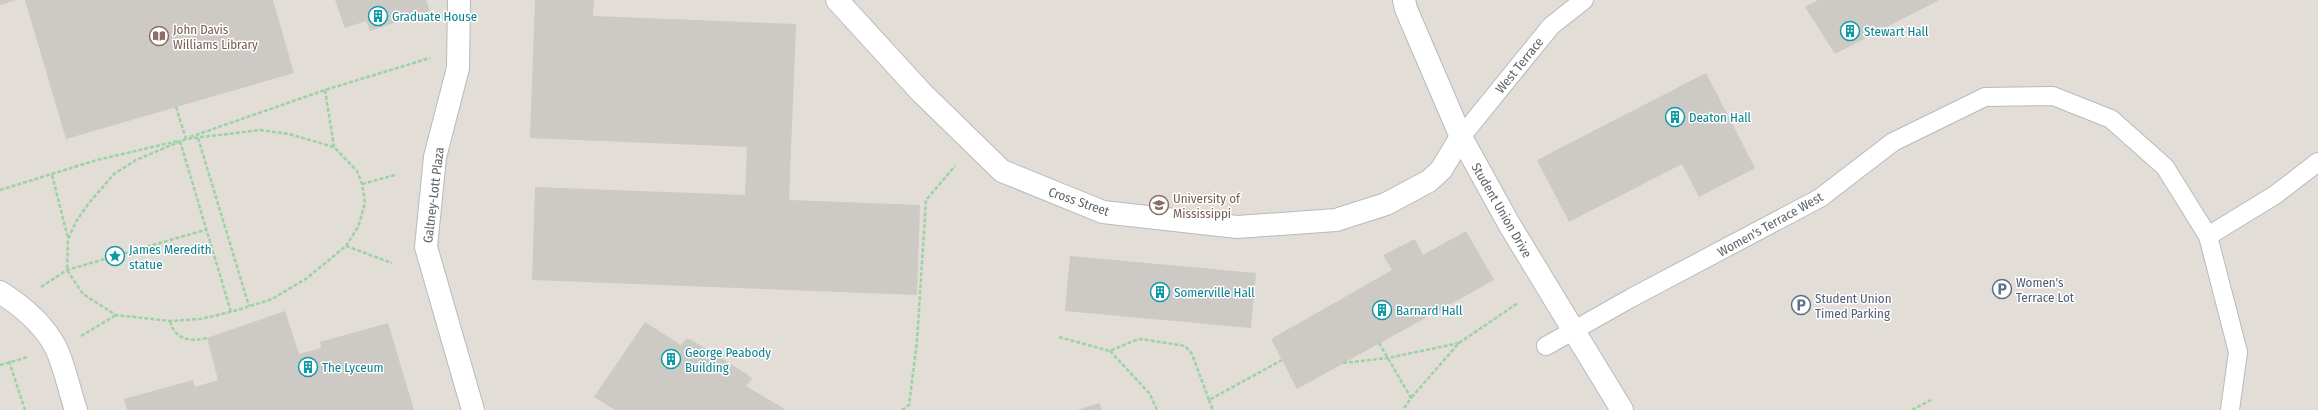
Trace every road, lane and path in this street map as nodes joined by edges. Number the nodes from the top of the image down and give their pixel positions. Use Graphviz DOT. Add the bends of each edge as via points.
graph roads {
  1 [pos="459,0"];
  2 [pos="837,0"];
  3 [pos="1404,0"];
  4 [pos="1584,0"];
  5 [pos="458,50"];
  6 [pos="325,90"];
  7 [pos="176,107"];
  8 [pos="1461,137"];
  9 [pos="198,138"];
  10 [pos="186,139"];
  11 [pos="180,141"];
  12 [pos="334,147"];
  13 [pos="960,160"];
  14 [pos="2318,162"];
  15 [pos="52,175"];
  16 [pos="396,175"];
  17 [pos="362,184"];
  18 [pos="0,190"];
  19 [pos="205,230"];
  20 [pos="2208,236"];
  21 [pos="68,239"];
  22 [pos="346,246"];
  23 [pos="392,263"];
  24 [pos="67,270"];
  25 [pos="0,292"];
  26 [pos="36,292"];
  27 [pos="1518,303"];
  28 [pos="249,306"];
  29 [pos="231,312"];
  30 [pos="116,315"];
  31 [pos="170,322"];
  32 [pos="1573,330"];
  33 [pos="1059,337"];
  34 [pos="207,338"];
  35 [pos="75,340"];
  36 [pos="1379,343"];
  37 [pos="1459,343"];
  38 [pos="1546,346"];
  39 [pos="1110,351"];
  40 [pos="31,356"];
  41 [pos="1388,358"];
  42 [pos="1282,360"];
  43 [pos="9,361"];
  44 [pos="1343,363"];
  45 [pos="0,365"];
  46 [pos="1411,398"];
  47 [pos="1209,400"];
  48 [pos="1931,400"];
  49 [pos="25,410"];
  50 [pos="76,410"];
  51 [pos="473,410"];
  52 [pos="902,410"];
  53 [pos="1157,410"];
  54 [pos="1213,410"];
  55 [pos="1403,410"];
  56 [pos="1622,410"];
  57 [pos="1912,410"];
  58 [pos="2230,410"];
  1 -- 5 [label="street, Galtney-Lott Plaza"];
  2 -- 8 [label="street, Cross Street" via="921,92 1002,171 1103,212 1237,227 1336,220 1386,204 1429,181 1441,170"];
  3 -- 8 [label="street, Student Union Drive"];
  4 -- 8 [label="lane, West Terrace" via="1551,26"];
  5 -- 6 [label="path"];
  5 -- 51 [label="street, Galtney-Lott Plaza" via="458,68 435,157 426,248"];
  6 -- 10 [label="path"];
  6 -- 12 [label="path"];
  7 -- 10 [label="path"];
  8 -- 32 [label="street, Student Union Drive"];
  9 -- 10 [label="path"];
  9 -- 12 [label="path" via="260,130 289,134"];
  9 -- 28 [label="path"];
  10 -- 11 [label="path"];
  10 -- 15 [label="path" via="97,160"];
  11 -- 19 [label="path"];
  11 -- 21 [label="path" via="136,160 114,174 81,214"];
  12 -- 17 [label="path" via="357,171"];
  13 -- 52 [label="path" via="926,200 917,340 909,405"];
  14 -- 20 [label="lane" via="2275,195"];
  15 -- 18 [label="path"];
  15 -- 21 [label="path"];
  16 -- 17 [label="path"];
  17 -- 22 [label="path" via="362,218"];
  19 -- 24 [label="path"];
  19 -- 29 [label="path"];
  20 -- 32 [label="lane, Women's Terrace West" via="2165,167 2111,119 2053,96 1985,97 1893,142 1820,198"];
  20 -- 58 [label="lane, Women's Terrace West" via="2238,352"];
  21 -- 24 [label="path"];
  22 -- 23 [label="path"];
  22 -- 28 [label="path" via="288,290 272,299"];
  24 -- 26 [label="path"];
  24 -- 30 [label="path" via="83,294"];
  25 -- 50 [label="street" via="32,315 56,348"];
  27 -- 37 [label="path"];
  28 -- 29 [label="path"];
  29 -- 31 [label="path" via="201,319"];
  30 -- 31 [label="path"];
  30 -- 35 [label="path"];
  31 -- 34 [label="path" via="174,331 182,338 195,341"];
  32 -- 38 [label="lane, Women's Terrace West"];
  32 -- 56 [label="street, Student Union Drive"];
  33 -- 39 [label="path"];
  36 -- 41 [label="path"];
  37 -- 41 [label="path"];
  37 -- 46 [label="path"];
  39 -- 47 [label="path" via="1133,340 1185,346 1192,354"];
  39 -- 53 [label="path" via="1150,394"];
  40 -- 43 [label="path"];
  41 -- 44 [label="path"];
  41 -- 46 [label="path"];
  42 -- 47 [label="path"];
  43 -- 45 [label="path"];
  43 -- 49 [label="path"];
  46 -- 55 [label="path"];
  47 -- 54 [label="path"];
  48 -- 57 [label="path"];
}
